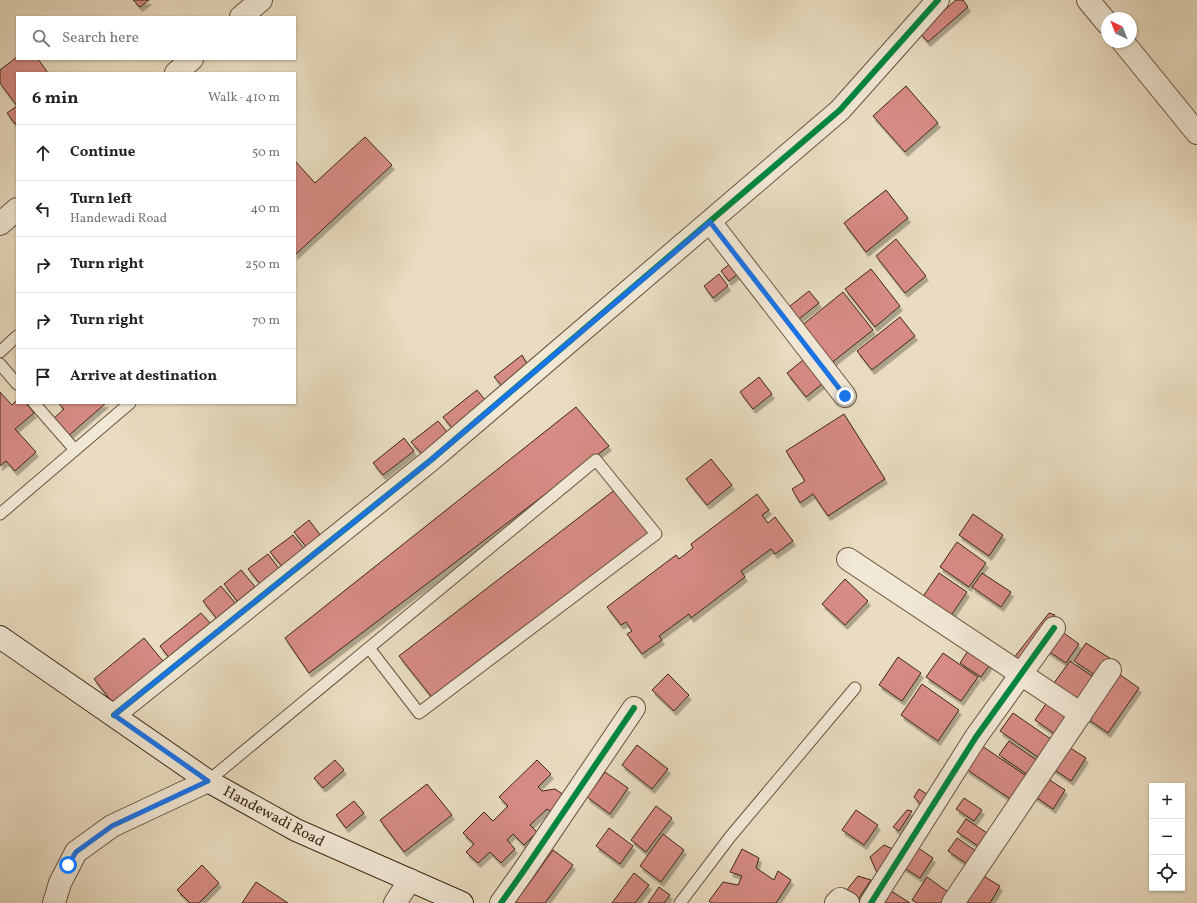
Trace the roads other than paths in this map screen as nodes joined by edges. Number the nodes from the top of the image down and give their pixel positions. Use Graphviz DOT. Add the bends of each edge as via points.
graph roads {
  1 [pos="261,0"];
  2 [pos="938,0"];
  3 [pos="1088,0"];
  4 [pos="242,16"];
  5 [pos="1101,16"];
  6 [pos="1128,48"];
  7 [pos="191,60"];
  8 [pos="177,72"];
  9 [pos="1197,133"];
  10 [pos="16,211"];
  11 [pos="710,222"];
  12 [pos="0,224"];
  13 [pos="16,337"];
  14 [pos="0,352"];
  15 [pos="0,364"];
  16 [pos="16,383"];
  17 [pos="845,396"];
  18 [pos="35,404"];
  19 [pos="129,404"];
  20 [pos="75,450"];
  21 [pos="0,514"];
  22 [pos="848,559"];
  23 [pos="1054,628"];
  24 [pos="0,637"];
  25 [pos="369,648"];
  26 [pos="1110,670"];
  27 [pos="1020,673"];
  28 [pos="854,688"];
  29 [pos="634,708"];
  30 [pos="1081,714"];
  31 [pos="114,715"];
  32 [pos="208,781"];
  33 [pos="410,880"];
  34 [pos="436,898"];
  35 [pos="54,903"];
  36 [pos="395,903"];
  37 [pos="462,903"];
  38 [pos="501,903"];
  39 [pos="680,903"];
  40 [pos="836,903"];
  41 [pos="848,903"];
  42 [pos="871,903"];
  43 [pos="953,903"];
  1 -- 4 [label="street"];
  2 -- 11 [label="street" via="840,110"];
  3 -- 5 [label="street"];
  6 -- 9 [label="street"];
  7 -- 8 [label="street"];
  10 -- 12 [label="street"];
  11 -- 17 [label="street"];
  11 -- 31 [label="street" via="431,460"];
  13 -- 14 [label="lane"];
  15 -- 16 [label="lane"];
  18 -- 20 [label="lane"];
  19 -- 20 [label="lane"];
  20 -- 21 [label="lane"];
  22 -- 27 [label="street"];
  23 -- 27 [label="street"];
  24 -- 31 [label="street, Handewadi Road"];
  25 -- 25 [label="lane" via="419,713 656,534 596,460"];
  25 -- 32 [label="lane"];
  26 -- 30 [label="street"];
  27 -- 30 [label="street"];
  27 -- 42 [label="street"];
  28 -- 39 [label="lane" via="730,837"];
  29 -- 38 [label="street"];
  30 -- 43 [label="street"];
  31 -- 32 [label="street, Handewadi Road"];
  32 -- 33 [label="street, Handewadi Road" via="296,830"];
  32 -- 35 [label="street" via="112,826 76,852 60,883"];
  33 -- 34 [label="street, Handewadi Road"];
  33 -- 36 [label="street"];
  34 -- 37 [label="street, Handewadi Road"];
  40 -- 41 [label="street" via="840,899"];
}
